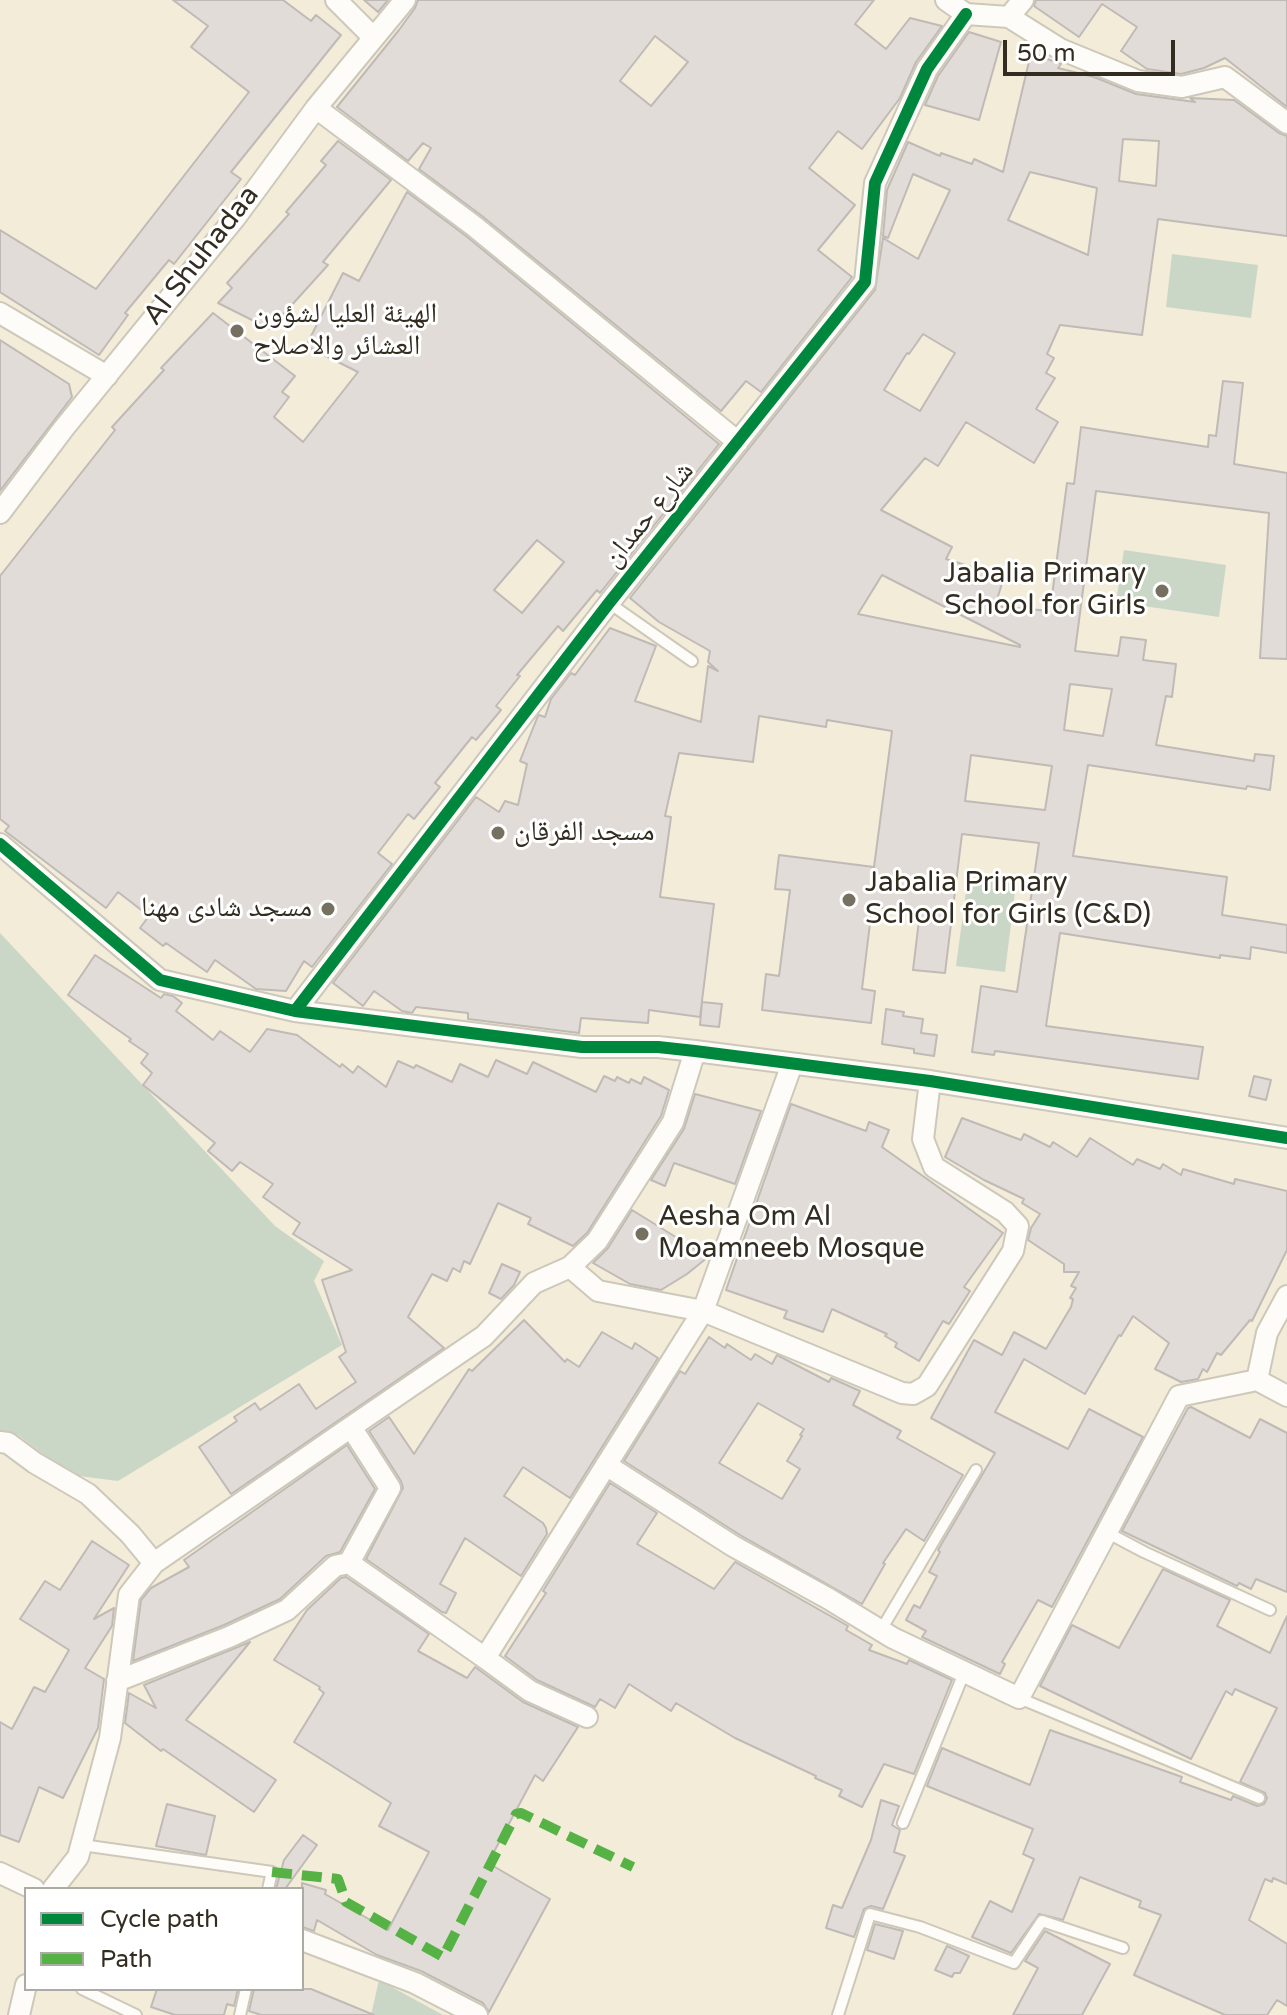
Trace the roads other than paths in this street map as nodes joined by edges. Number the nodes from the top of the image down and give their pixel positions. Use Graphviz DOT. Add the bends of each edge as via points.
graph roads {
  1 [pos="336,0"];
  2 [pos="405,0"];
  3 [pos="946,0"];
  4 [pos="1023,0"];
  5 [pos="966,14"];
  6 [pos="1009,17"];
  7 [pos="373,37"];
  8 [pos="316,108"];
  9 [pos="1287,123"];
  10 [pos="0,313"];
  11 [pos="107,376"];
  12 [pos="738,442"];
  13 [pos="0,513"];
  14 [pos="609,603"];
  15 [pos="692,661"];
  16 [pos="0,844"];
  17 [pos="295,1011"];
  18 [pos="695,1051"];
  19 [pos="792,1064"];
  20 [pos="930,1081"];
  21 [pos="1287,1138"];
  22 [pos="570,1267"];
  23 [pos="1287,1296"];
  24 [pos="703,1311"];
  25 [pos="1257,1380"];
  26 [pos="1287,1396"];
  27 [pos="351,1427"];
  28 [pos="0,1442"];
  29 [pos="606,1465"];
  30 [pos="976,1470"];
  31 [pos="1108,1533"];
  32 [pos="154,1563"];
  33 [pos="349,1563"];
  34 [pos="1270,1610"];
  35 [pos="881,1630"];
  36 [pos="485,1658"];
  37 [pos="964,1673"];
  38 [pos="117,1681"];
  39 [pos="1019,1698"];
  40 [pos="587,1717"];
  41 [pos="1259,1798"];
  42 [pos="903,1823"];
  43 [pos="82,1845"];
  44 [pos="0,1873"];
  45 [pos="30,1887"];
  46 [pos="55,1887"];
  47 [pos="268,1887"];
  48 [pos="304,1941"];
  49 [pos="1123,1948"];
  50 [pos="25,1991"];
  51 [pos="86,1991"];
  52 [pos="246,1991"];
  53 [pos="0,2013"];
  54 [pos="7,2015"];
  55 [pos="19,2015"];
  56 [pos="136,2015"];
  57 [pos="240,2015"];
  58 [pos="477,2015"];
  59 [pos="838,2015"];
  1 -- 7 [label="street"];
  2 -- 7 [label="street, Al Shuhadaa"];
  3 -- 5 [label="street"];
  4 -- 6 [label="street"];
  5 -- 6 [label="street"];
  5 -- 12 [label="street, شارع حمدان" via="927,69 875,183 865,282"];
  6 -- 9 [label="street" via="1060,49 1138,81 1182,87 1225,77"];
  7 -- 8 [label="street, Al Shuhadaa"];
  8 -- 11 [label="street, Al Shuhadaa"];
  8 -- 12 [label="street" via="474,226"];
  10 -- 11 [label="street"];
  11 -- 13 [label="street, Al Shuhadaa"];
  12 -- 14 [label="street, شارع حمدان"];
  14 -- 15 [label="lane"];
  14 -- 17 [label="street, شارع حمدان"];
  16 -- 17 [label="street" via="160,980"];
  17 -- 18 [label="street" via="582,1047"];
  18 -- 19 [label="street"];
  18 -- 22 [label="street" via="673,1122 597,1241"];
  19 -- 20 [label="street"];
  19 -- 24 [label="street"];
  20 -- 21 [label="street"];
  20 -- 24 [label="street" via="923,1139 934,1167 1018,1226 1013,1251 927,1386 902,1393"];
  22 -- 24 [label="street" via="598,1291"];
  22 -- 27 [label="street" via="534,1283 484,1336"];
  23 -- 25 [label="street" via="1267,1333"];
  24 -- 29 [label="street"];
  25 -- 26 [label="street"];
  25 -- 31 [label="street" via="1179,1396"];
  27 -- 32 [label="street"];
  27 -- 33 [label="street" via="390,1488"];
  28 -- 32 [label="street" via="88,1494"];
  29 -- 35 [label="street" via="733,1546"];
  29 -- 36 [label="street"];
  30 -- 35 [label="lane"];
  31 -- 34 [label="lane"];
  31 -- 39 [label="street"];
  32 -- 38 [label="street" via="129,1595"];
  33 -- 36 [label="street"];
  33 -- 38 [label="street" via="335,1566 287,1610"];
  35 -- 37 [label="street"];
  36 -- 40 [label="street" via="530,1691"];
  37 -- 39 [label="street"];
  37 -- 42 [label="lane"];
  38 -- 43 [label="street" via="110,1738"];
  39 -- 41 [label="lane"];
  43 -- 46 [label="street"];
  43 -- 47 [label="lane" via="272,1872"];
  44 -- 45 [label="street"];
  48 -- 58 [label="street" via="415,1983"];
  49 -- 59 [label="lane" via="1042,1921 1014,1963 870,1914"];
  50 -- 55 [label="street"];
  51 -- 56 [label="lane"];
  52 -- 57 [label="lane"];
  53 -- 54 [label="street"];
}
